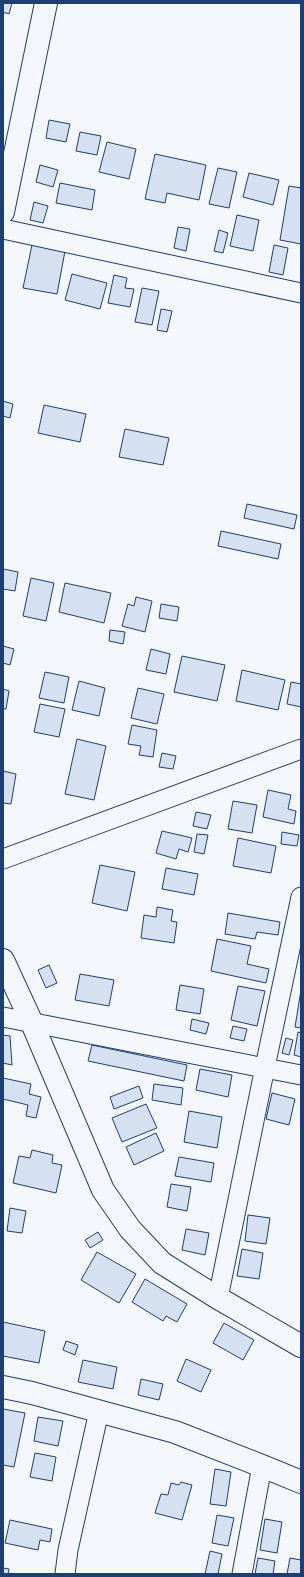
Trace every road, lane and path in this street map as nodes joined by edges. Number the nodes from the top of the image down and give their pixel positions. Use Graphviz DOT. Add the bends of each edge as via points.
graph roads {
  1 [pos="46,3"];
  2 [pos="3,212"];
  3 [pos="3,229"];
  4 [pos="301,292"];
  5 [pos="301,749"];
  6 [pos="3,859"];
  7 [pos="301,897"];
  8 [pos="3,960"];
  9 [pos="3,1016"];
  10 [pos="32,1023"];
  11 [pos="265,1067"];
  12 [pos="301,1075"];
  13 [pos="218,1298"];
  14 [pos="301,1346"];
  15 [pos="3,1387"];
  16 [pos="99,1411"];
  17 [pos="262,1466"];
  18 [pos="301,1482"];
  19 [pos="64,1574"];
  20 [pos="242,1574"];
  1 -- 2 [label="street"];
  3 -- 4 [label="street"];
  5 -- 6 [label="street"];
  7 -- 11 [label="street"];
  8 -- 10 [label="street"];
  9 -- 10 [label="street"];
  10 -- 11 [label="street"];
  10 -- 13 [label="street" via="103,1190 130,1229 162,1263"];
  11 -- 12 [label="street"];
  11 -- 13 [label="street"];
  13 -- 14 [label="street"];
  15 -- 16 [label="street" via="32,1392"];
  16 -- 17 [label="street" via="175,1432"];
  16 -- 19 [label="street"];
  17 -- 18 [label="street"];
  17 -- 20 [label="street"];
}
